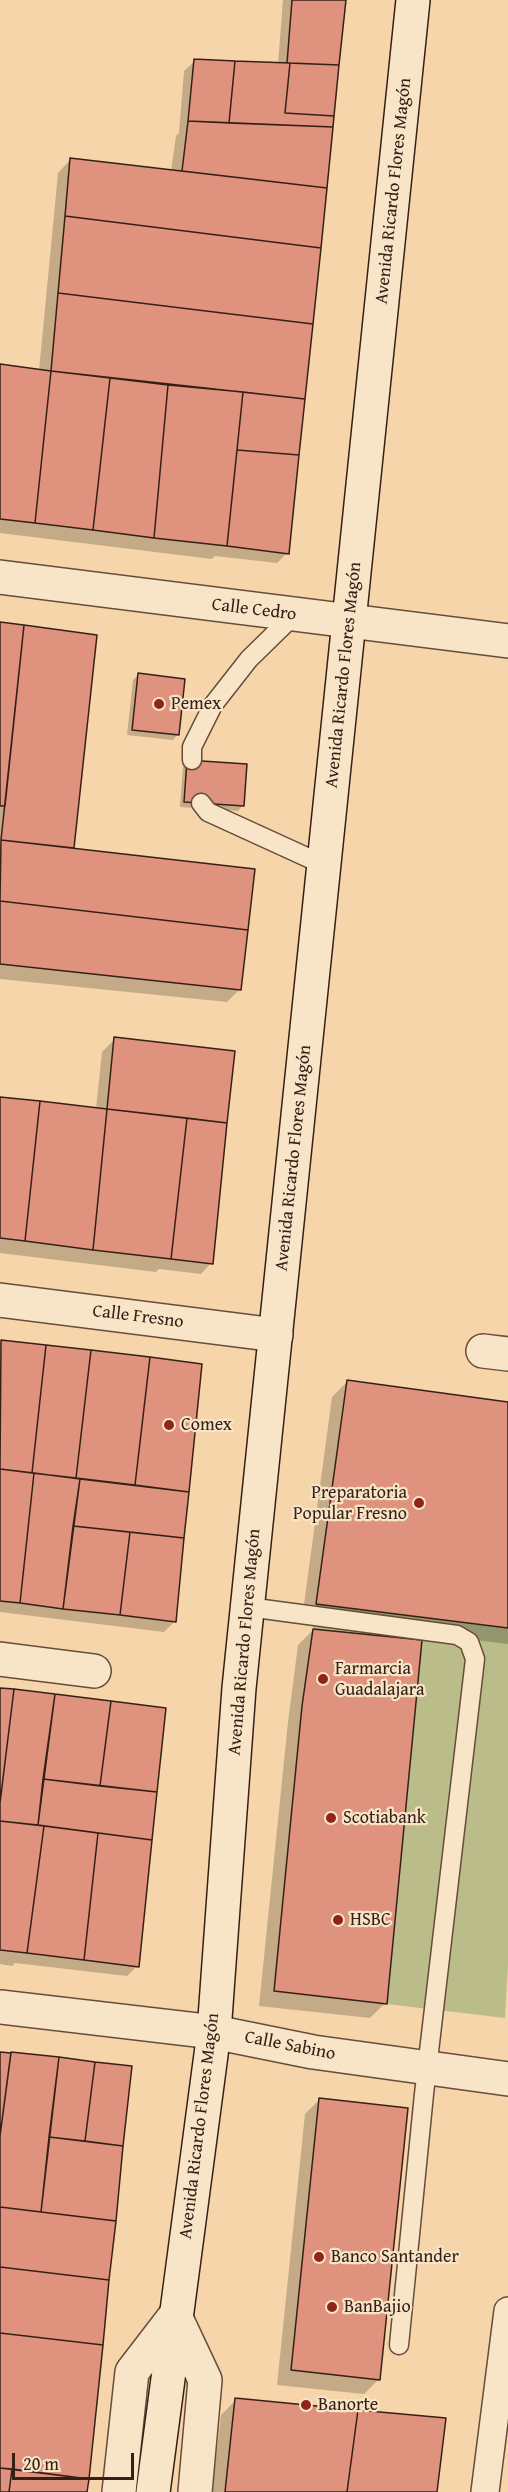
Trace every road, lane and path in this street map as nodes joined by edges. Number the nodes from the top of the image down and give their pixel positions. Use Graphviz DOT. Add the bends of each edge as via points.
graph roads {
  1 [pos="413,0"];
  2 [pos="0,577"];
  3 [pos="294,615"];
  4 [pos="350,622"];
  5 [pos="508,641"];
  6 [pos="192,760"];
  7 [pos="201,803"];
  8 [pos="324,865"];
  9 [pos="0,1300"];
  10 [pos="276,1335"];
  11 [pos="248,1607"];
  12 [pos="0,1659"];
  13 [pos="94,1671"];
  14 [pos="0,2007"];
  15 [pos="214,2032"];
  16 [pos="428,2068"];
  17 [pos="508,2079"];
  18 [pos="508,2312"];
  19 [pos="175,2316"];
  20 [pos="399,2345"];
  21 [pos="119,2492"];
  22 [pos="153,2492"];
  23 [pos="195,2492"];
  24 [pos="485,2492"];
  1 -- 4 [label="main road, Avenida Ricardo Flores Magón"];
  2 -- 3 [label="main road, Calle Cedro"];
  3 -- 4 [label="main road, Calle Cedro"];
  3 -- 6 [label="lane" via="249,659 213,705 192,747"];
  4 -- 5 [label="main road, Calle Cedro"];
  4 -- 8 [label="main road, Avenida Ricardo Flores Magón"];
  7 -- 8 [label="lane" via="208,812"];
  8 -- 10 [label="main road, Avenida Ricardo Flores Magón"];
  9 -- 10 [label="main road, Calle Fresno"];
  10 -- 11 [label="main road, Avenida Ricardo Flores Magón"];
  11 -- 15 [label="main road, Avenida Ricardo Flores Magón"];
  11 -- 16 [label="lane" via="457,1635 469,1642 475,1659"];
  12 -- 13 [label="main road"];
  14 -- 15 [label="main road, Calle Sabino"];
  15 -- 16 [label="main road, Calle Sabino" via="313,2052"];
  15 -- 19 [label="main road, Avenida Ricardo Flores Magón"];
  16 -- 17 [label="main road, Calle Sabino"];
  16 -- 20 [label="lane"];
  18 -- 24 [label="street"];
  19 -- 21 [label="main road, Avenida Ricardo Flores Magón" via="132,2372"];
  19 -- 22 [label="main road, Avenida Ricardo Flores Magón"];
  19 -- 23 [label="main road" via="205,2380"];
}
